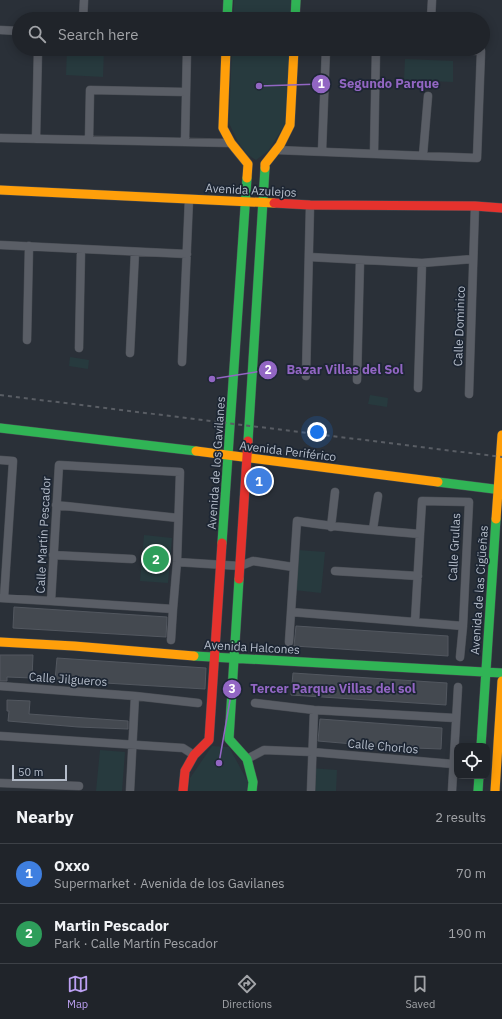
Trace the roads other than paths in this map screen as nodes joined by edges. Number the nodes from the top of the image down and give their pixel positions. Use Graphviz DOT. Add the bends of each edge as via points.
graph roads {
  1 [pos="84,0"];
  2 [pos="228,0"];
  3 [pos="296,0"];
  4 [pos="432,0"];
  5 [pos="83,12"];
  6 [pos="227,12"];
  7 [pos="295,12"];
  8 [pos="431,12"];
  9 [pos="0,30"];
  10 [pos="12,31"];
  11 [pos="38,56"];
  12 [pos="187,56"];
  13 [pos="226,56"];
  14 [pos="294,56"];
  15 [pos="326,56"];
  16 [pos="376,56"];
  17 [pos="481,56"];
  18 [pos="186,92"];
  19 [pos="428,96"];
  20 [pos="0,138"];
  21 [pos="36,139"];
  22 [pos="89,140"];
  23 [pos="185,142"];
  24 [pos="231,143"];
  25 [pos="276,150"];
  26 [pos="322,151"];
  27 [pos="374,153"];
  28 [pos="423,155"];
  29 [pos="248,164"];
  30 [pos="265,164"];
  31 [pos="0,190"];
  32 [pos="189,199"];
  33 [pos="246,202"];
  34 [pos="263,203"];
  35 [pos="310,205"];
  36 [pos="475,206"];
  37 [pos="502,208"];
  38 [pos="0,245"];
  39 [pos="29,246"];
  40 [pos="81,249"];
  41 [pos="135,252"];
  42 [pos="186,254"];
  43 [pos="309,257"];
  44 [pos="473,258"];
  45 [pos="360,260"];
  46 [pos="422,264"];
  47 [pos="27,340"];
  48 [pos="79,348"];
  49 [pos="130,353"];
  50 [pos="182,362"];
  51 [pos="306,376"];
  52 [pos="357,380"];
  53 [pos="418,388"];
  54 [pos="242,389"];
  55 [pos="469,394"];
  56 [pos="0,428"];
  57 [pos="502,435"];
  58 [pos="228,455"];
  59 [pos="247,457"];
  60 [pos="0,460"];
  61 [pos="500,490"];
  62 [pos="335,492"];
  63 [pos="378,496"];
  64 [pos="56,505"];
  65 [pos="178,518"];
  66 [pos="331,527"];
  67 [pos="373,529"];
  68 [pos="420,534"];
  69 [pos="53,555"];
  70 [pos="132,559"];
  71 [pos="177,562"];
  72 [pos="221,565"];
  73 [pos="240,566"];
  74 [pos="293,567"];
  75 [pos="335,571"];
  76 [pos="418,576"];
  77 [pos="2,598"];
  78 [pos="51,601"];
  79 [pos="173,609"];
  80 [pos="291,612"];
  81 [pos="415,621"];
  82 [pos="463,626"];
  83 [pos="171,640"];
  84 [pos="0,642"];
  85 [pos="290,642"];
  86 [pos="460,657"];
  87 [pos="215,658"];
  88 [pos="234,659"];
  89 [pos="485,672"];
  90 [pos="502,673"];
  91 [pos="502,681"];
  92 [pos="0,686"];
  93 [pos="458,687"];
  94 [pos="135,696"];
  95 [pos="198,703"];
  96 [pos="255,703"];
  97 [pos="314,710"];
  98 [pos="455,718"];
  99 [pos="0,736"];
  100 [pos="219,740"];
  101 [pos="481,743"];
  102 [pos="133,745"];
  103 [pos="312,752"];
  104 [pos="194,755"];
  105 [pos="247,759"];
  106 [pos="453,764"];
  107 [pos="479,779"];
  108 [pos="0,783"];
  109 [pos="79,786"];
  110 [pos="130,791"];
  111 [pos="183,791"];
  112 [pos="252,791"];
  113 [pos="311,791"];
  114 [pos="452,791"];
  115 [pos="478,791"];
  116 [pos="495,791"];
  1 -- 5 [label="street"];
  2 -- 6 [label="main road"];
  3 -- 7 [label="main road"];
  4 -- 8 [label="street"];
  9 -- 10 [label="street"];
  11 -- 21 [label="street"];
  12 -- 18 [label="street"];
  13 -- 24 [label="main road" via="223,128"];
  14 -- 25 [label="main road" via="290,125"];
  15 -- 26 [label="street"];
  16 -- 27 [label="street"];
  17 -- 28 [label="street" via="477,158"];
  18 -- 22 [label="street" via="90,90"];
  18 -- 23 [label="street"];
  19 -- 28 [label="street"];
  20 -- 21 [label="street"];
  21 -- 22 [label="street"];
  22 -- 23 [label="street"];
  23 -- 24 [label="street"];
  24 -- 29 [label="main road"];
  25 -- 26 [label="street"];
  25 -- 30 [label="main road"];
  26 -- 27 [label="street"];
  27 -- 28 [label="street"];
  29 -- 30 [label="main road"];
  29 -- 33 [label="main road, Avenida de los Gavilanes"];
  30 -- 34 [label="main road, Avenida de los Gavilanes"];
  31 -- 32 [label="main road, Avenida Azulejos"];
  32 -- 33 [label="main road, Avenida Azulejos"];
  32 -- 42 [label="street"];
  33 -- 34 [label="main road, Avenida Azulejos"];
  33 -- 54 [label="main road, Avenida de los Gavilanes"];
  34 -- 35 [label="main road, Avenida Azulejos"];
  34 -- 54 [label="main road, Avenida de los Gavilanes"];
  35 -- 36 [label="main road, Avenida Azulejos"];
  35 -- 43 [label="street"];
  36 -- 37 [label="main road, Avenida Azulejos"];
  36 -- 44 [label="street, Calle Dominico"];
  38 -- 39 [label="street"];
  39 -- 40 [label="street"];
  39 -- 47 [label="street"];
  40 -- 41 [label="street"];
  40 -- 48 [label="street"];
  41 -- 42 [label="street"];
  41 -- 49 [label="street"];
  42 -- 50 [label="street"];
  43 -- 45 [label="street"];
  43 -- 51 [label="street"];
  44 -- 46 [label="street"];
  44 -- 55 [label="street, Calle Dominico"];
  45 -- 46 [label="street"];
  45 -- 52 [label="street"];
  46 -- 53 [label="street"];
  54 -- 58 [label="main road, Avenida de los Gavilanes"];
  54 -- 59 [label="main road, Avenida de los Gavilanes"];
  56 -- 58 [label="main road, Avenida Periférico"];
  57 -- 61 [label="main road, Avenida de las Cigüeñas"];
  58 -- 59 [label="main road, Avenida Periférico"];
  58 -- 72 [label="main road, Avenida de los Gavilanes"];
  59 -- 61 [label="main road, Avenida Periférico"];
  59 -- 73 [label="main road, Avenida de los Gavilanes"];
  60 -- 77 [label="street, Calle Martín Pescador" via="13,460"];
  61 -- 89 [label="main road, Avenida de las Cigüeñas"];
  62 -- 66 [label="street"];
  63 -- 67 [label="street"];
  64 -- 65 [label="street"];
  64 -- 65 [label="street, Calle Martín Pescador" via="59,461 180,472"];
  64 -- 69 [label="street, Calle Martín Pescador"];
  65 -- 71 [label="street, Calle Martín Pescador"];
  66 -- 67 [label="street"];
  66 -- 74 [label="street" via="297,521"];
  67 -- 68 [label="street"];
  68 -- 76 [label="street, Calle Grullas"];
  68 -- 82 [label="street, Calle Grullas" via="422,501 469,502"];
  69 -- 70 [label="street"];
  69 -- 78 [label="street, Calle Martín Pescador"];
  71 -- 72 [label="street"];
  71 -- 79 [label="street, Calle Martín Pescador"];
  72 -- 73 [label="street"];
  72 -- 87 [label="main road, Avenida de los Gavilanes"];
  73 -- 74 [label="street" via="253,561"];
  73 -- 88 [label="main road, Avenida de los Gavilanes"];
  74 -- 80 [label="street"];
  75 -- 76 [label="street"];
  76 -- 81 [label="street, Calle Grullas"];
  77 -- 78 [label="street, Calle Martín Pescador"];
  78 -- 79 [label="street, Calle Martín Pescador"];
  79 -- 83 [label="street"];
  80 -- 81 [label="street"];
  80 -- 85 [label="street"];
  81 -- 82 [label="street"];
  82 -- 86 [label="street, Calle Grullas"];
  84 -- 87 [label="main road, Avenida Halcones"];
  87 -- 88 [label="main road, Avenida Halcones"];
  87 -- 100 [label="main road, Avenida de los Gavilanes"];
  88 -- 89 [label="main road, Avenida Halcones"];
  88 -- 100 [label="main road, Avenida de los Gavilanes"];
  89 -- 90 [label="main road, Avenida Halcones"];
  89 -- 101 [label="main road, Avenida de las Cigüeñas"];
  91 -- 116 [label="main road"];
  92 -- 94 [label="street, Calle Jilgueros"];
  93 -- 98 [label="street"];
  94 -- 95 [label="street, Calle Jilgueros"];
  94 -- 102 [label="street"];
  96 -- 97 [label="street"];
  97 -- 98 [label="street"];
  97 -- 103 [label="street"];
  98 -- 106 [label="street"];
  99 -- 102 [label="street"];
  100 -- 104 [label="main road"];
  100 -- 105 [label="main road"];
  102 -- 104 [label="street" via="182,748"];
  102 -- 110 [label="street"];
  103 -- 105 [label="street, Calle Chorlos" via="264,750"];
  103 -- 106 [label="street, Calle Chorlos"];
  103 -- 113 [label="street"];
  104 -- 111 [label="main road" via="185,771"];
  105 -- 112 [label="main road" via="253,782"];
  106 -- 114 [label="street"];
  107 -- 115 [label="main road"];
  108 -- 109 [label="street"];
}
